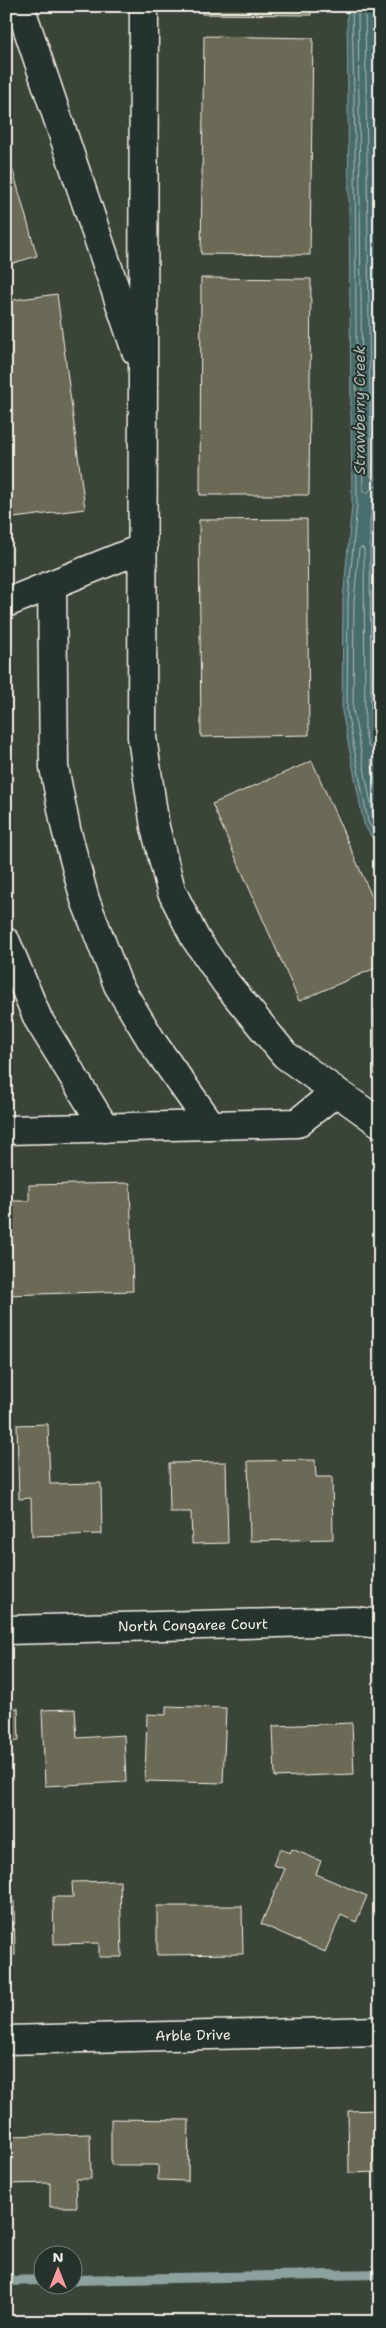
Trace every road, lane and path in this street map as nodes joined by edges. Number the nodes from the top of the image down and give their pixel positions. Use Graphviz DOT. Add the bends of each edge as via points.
graph roads {
  1 [pos="20,6"];
  2 [pos="144,6"];
  3 [pos="143,374"];
  4 [pos="143,548"];
  5 [pos="52,585"];
  6 [pos="6,603"];
  7 [pos="6,942"];
  8 [pos="336,1092"];
  9 [pos="380,1124"];
  10 [pos="211,1125"];
  11 [pos="105,1128"];
  12 [pos="6,1130"];
  13 [pos="380,1624"];
  14 [pos="6,1630"];
  15 [pos="380,2031"];
  16 [pos="6,2040"];
  1 -- 3 [label="street"];
  2 -- 3 [label="street"];
  3 -- 4 [label="street"];
  4 -- 5 [label="street"];
  4 -- 8 [label="street" via="142,736 155,827 171,890 195,938 226,983 285,1055"];
  5 -- 6 [label="street"];
  5 -- 10 [label="street" via="54,768 85,900 118,985 153,1043"];
  7 -- 11 [label="street" via="38,1020"];
  8 -- 9 [label="street"];
  8 -- 10 [label="street" via="297,1122"];
  10 -- 11 [label="street"];
  11 -- 12 [label="street"];
  13 -- 14 [label="street, North Congaree Court" via="354,1621"];
  15 -- 16 [label="street, Arble Drive"];
}
